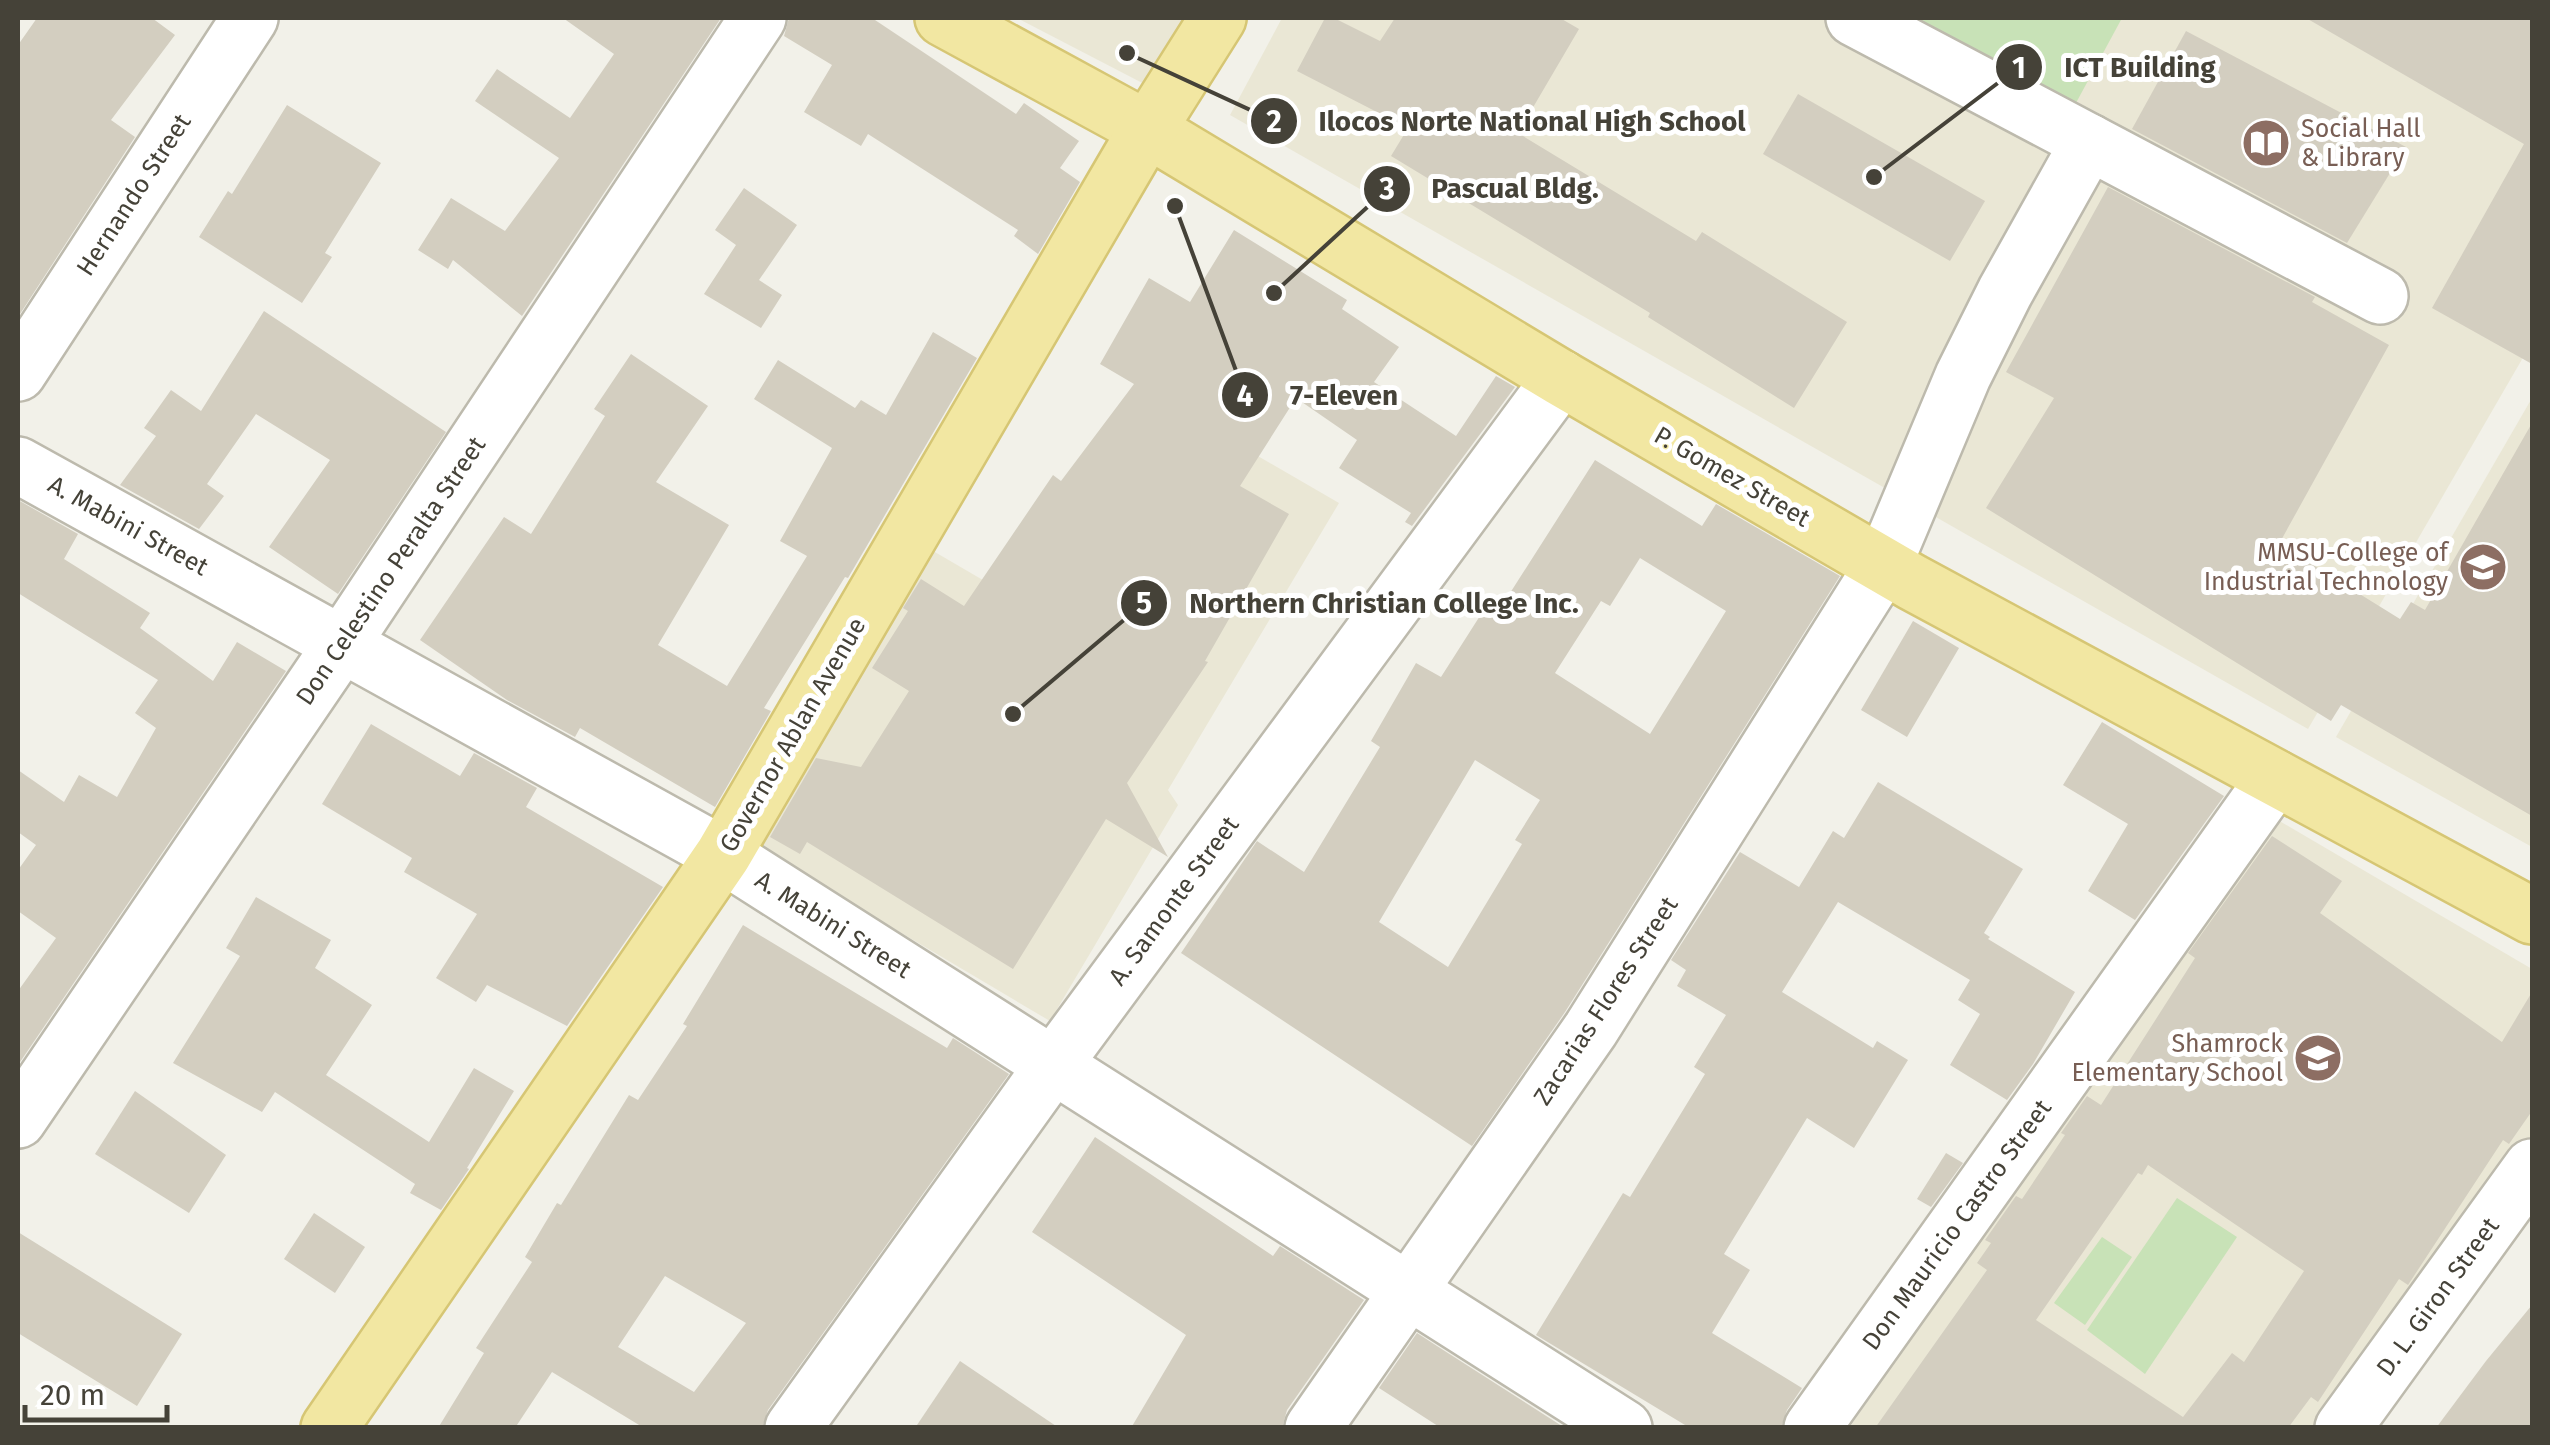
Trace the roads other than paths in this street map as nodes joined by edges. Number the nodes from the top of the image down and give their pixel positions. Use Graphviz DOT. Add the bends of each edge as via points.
graph roads {
  1 [pos="250,18"];
  2 [pos="758,18"];
  3 [pos="943,18"];
  4 [pos="1218,18"];
  5 [pos="1854,18"];
  6 [pos="1147,129"];
  7 [pos="2090,142"];
  8 [pos="2380,296"];
  9 [pos="18,373"];
  10 [pos="1561,378"];
  11 [pos="18,465"];
  12 [pos="1884,564"];
  13 [pos="342,644"];
  14 [pos="2275,778"];
  15 [pos="723,855"];
  16 [pos="2532,916"];
  17 [pos="1054,1064"];
  18 [pos="18,1120"];
  19 [pos="2532,1167"];
  20 [pos="1409,1290"];
  21 [pos="329,1428"];
  22 [pos="793,1428"];
  23 [pos="1313,1428"];
  24 [pos="1624,1428"];
  25 [pos="1812,1428"];
  26 [pos="2343,1428"];
  1 -- 9 [label="street, Hernando Street"];
  2 -- 13 [label="street, Don Celestino Peralta Street"];
  3 -- 6 [label="main road, P. Gomez Street"];
  4 -- 6 [label="main road, Governor Ablan Avenue"];
  5 -- 7 [label="street"];
  6 -- 10 [label="main road, P. Gomez Street"];
  6 -- 15 [label="main road, Governor Ablan Avenue"];
  7 -- 8 [label="street"];
  7 -- 12 [label="street, Zacarias Flores Street" via="2005,292"];
  10 -- 12 [label="main road, P. Gomez Street"];
  10 -- 17 [label="street, A. Samonte Street"];
  11 -- 13 [label="street, A. Mabini Street"];
  12 -- 14 [label="main road, P. Gomez Street"];
  12 -- 20 [label="street, Zacarias Flores Street" via="1591,1029"];
  13 -- 15 [label="street, A. Mabini Street"];
  13 -- 18 [label="street, Don Celestino Peralta Street"];
  14 -- 16 [label="main road, P. Gomez Street"];
  14 -- 25 [label="street, Don Mauricio Castro Street"];
  15 -- 17 [label="street, A. Mabini Street"];
  15 -- 21 [label="main road, Governor Ablan Avenue"];
  17 -- 20 [label="street, A. Mabini Street"];
  17 -- 22 [label="street, A. Samonte Street"];
  19 -- 26 [label="street, D. L. Giron Street"];
  20 -- 23 [label="street, Zacarias Flores Street"];
  20 -- 24 [label="street, A. Mabini Street"];
}
